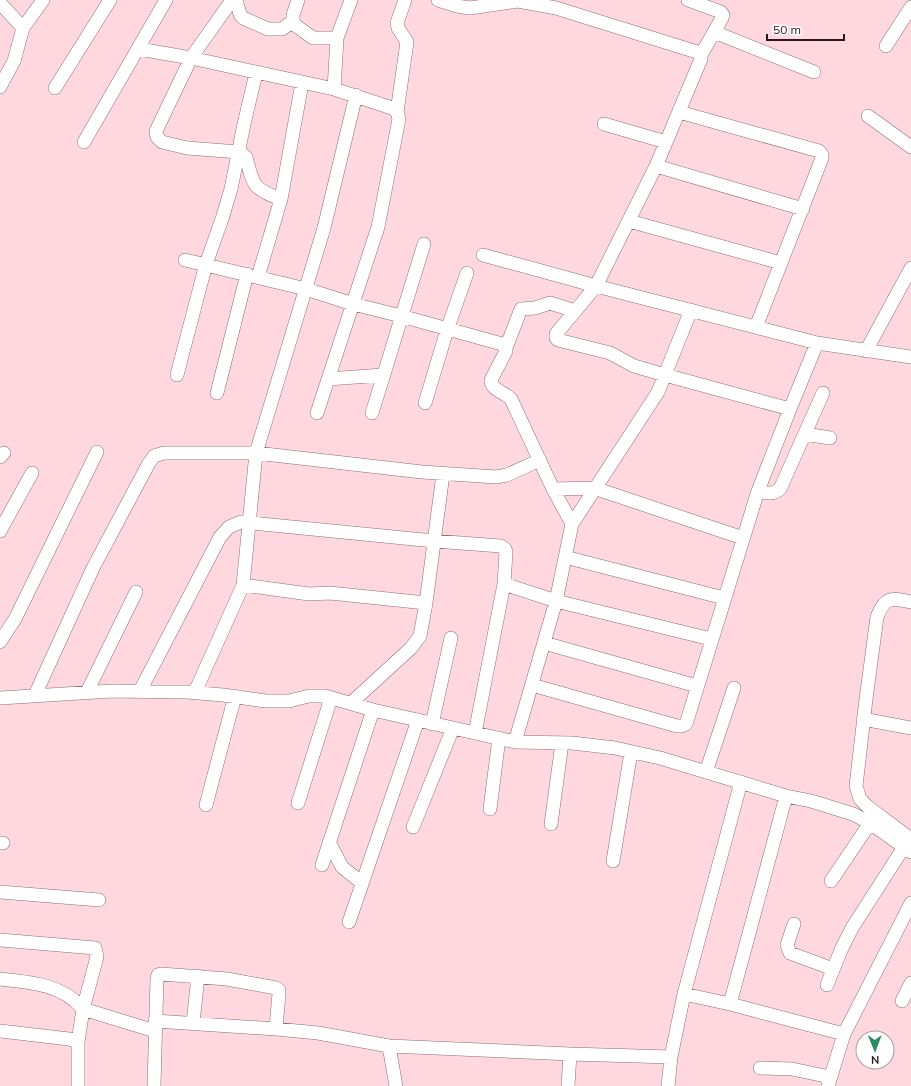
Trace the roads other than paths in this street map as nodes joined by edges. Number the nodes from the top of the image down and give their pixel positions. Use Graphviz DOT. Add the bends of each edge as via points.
graph roads {
  1 [pos="44,0"];
  2 [pos="110,0"];
  3 [pos="166,0"];
  4 [pos="232,0"];
  5 [pos="236,0"];
  6 [pos="298,0"];
  7 [pos="351,0"];
  8 [pos="405,0"];
  9 [pos="438,0"];
  10 [pos="688,0"];
  11 [pos="0,3"];
  12 [pos="480,3"];
  13 [pos="557,4"];
  14 [pos="911,7"];
  15 [pos="293,21"];
  16 [pos="23,28"];
  17 [pos="714,32"];
  18 [pos="338,38"];
  19 [pos="886,46"];
  20 [pos="139,48"];
  21 [pos="701,55"];
  22 [pos="191,58"];
  23 [pos="814,72"];
  24 [pos="256,73"];
  25 [pos="302,83"];
  26 [pos="0,87"];
  27 [pos="55,88"];
  28 [pos="334,89"];
  29 [pos="356,95"];
  30 [pos="397,112"];
  31 [pos="679,112"];
  32 [pos="868,116"];
  33 [pos="604,124"];
  34 [pos="84,142"];
  35 [pos="666,142"];
  36 [pos="911,146"];
  37 [pos="239,152"];
  38 [pos="656,166"];
  39 [pos="280,199"];
  40 [pos="803,210"];
  41 [pos="629,221"];
  42 [pos="424,244"];
  43 [pos="483,255"];
  44 [pos="185,260"];
  45 [pos="206,264"];
  46 [pos="781,264"];
  47 [pos="911,268"];
  48 [pos="467,272"];
  49 [pos="253,276"];
  50 [pos="596,286"];
  51 [pos="906,287"];
  52 [pos="306,289"];
  53 [pos="353,304"];
  54 [pos="691,310"];
  55 [pos="575,311"];
  56 [pos="401,316"];
  57 [pos="756,327"];
  58 [pos="447,330"];
  59 [pos="817,343"];
  60 [pos="506,348"];
  61 [pos="866,351"];
  62 [pos="911,357"];
  63 [pos="177,375"];
  64 [pos="383,375"];
  65 [pos="665,375"];
  66 [pos="328,379"];
  67 [pos="217,393"];
  68 [pos="822,394"];
  69 [pos="425,404"];
  70 [pos="790,409"];
  71 [pos="317,413"];
  72 [pos="372,413"];
  73 [pos="805,434"];
  74 [pos="830,438"];
  75 [pos="97,452"];
  76 [pos="256,453"];
  77 [pos="540,460"];
  78 [pos="32,473"];
  79 [pos="443,474"];
  80 [pos="594,488"];
  81 [pos="553,490"];
  82 [pos="758,491"];
  83 [pos="249,522"];
  84 [pos="572,524"];
  85 [pos="0,531"];
  86 [pos="743,538"];
  87 [pos="434,541"];
  88 [pos="565,557"];
  89 [pos="504,584"];
  90 [pos="243,585"];
  91 [pos="136,592"];
  92 [pos="724,598"];
  93 [pos="556,600"];
  94 [pos="911,602"];
  95 [pos="426,603"];
  96 [pos="451,638"];
  97 [pos="711,640"];
  98 [pos="0,642"];
  99 [pos="544,643"];
  100 [pos="532,685"];
  101 [pos="697,686"];
  102 [pos="734,688"];
  103 [pos="140,691"];
  104 [pos="87,692"];
  105 [pos="195,692"];
  106 [pos="35,695"];
  107 [pos="235,696"];
  108 [pos="0,698"];
  109 [pos="331,698"];
  110 [pos="351,703"];
  111 [pos="373,710"];
  112 [pos="863,719"];
  113 [pos="418,720"];
  114 [pos="432,724"];
  115 [pos="453,728"];
  116 [pos="911,728"];
  117 [pos="475,733"];
  118 [pos="499,738"];
  119 [pos="515,742"];
  120 [pos="562,743"];
  121 [pos="631,752"];
  122 [pos="706,772"];
  123 [pos="741,782"];
  124 [pos="786,796"];
  125 [pos="298,803"];
  126 [pos="206,805"];
  127 [pos="490,809"];
  128 [pos="870,823"];
  129 [pos="551,824"];
  130 [pos="413,828"];
  131 [pos="329,842"];
  132 [pos="909,846"];
  133 [pos="613,861"];
  134 [pos="322,865"];
  135 [pos="830,882"];
  136 [pos="362,883"];
  137 [pos="0,892"];
  138 [pos="99,900"];
  139 [pos="911,903"];
  140 [pos="349,922"];
  141 [pos="794,924"];
  142 [pos="0,940"];
  143 [pos="833,969"];
  144 [pos="198,976"];
  145 [pos="0,980"];
  146 [pos="911,983"];
  147 [pos="827,985"];
  148 [pos="684,994"];
  149 [pos="902,1000"];
  150 [pos="730,1004"];
  151 [pos="82,1009"];
  152 [pos="193,1024"];
  153 [pos="155,1026"];
  154 [pos="276,1029"];
  155 [pos="0,1031"];
  156 [pos="844,1034"];
  157 [pos="78,1042"];
  158 [pos="389,1046"];
  159 [pos="570,1054"];
  160 [pos="671,1057"];
  161 [pos="760,1068"];
  162 [pos="829,1081"];
  163 [pos="78,1086"];
  164 [pos="154,1086"];
  165 [pos="396,1086"];
  166 [pos="568,1086"];
  167 [pos="668,1086"];
  1 -- 16 [label="street"];
  2 -- 27 [label="street"];
  3 -- 20 [label="street"];
  4 -- 22 [label="street"];
  5 -- 15 [label="street" via="240,14 244,18 268,29 282,29"];
  6 -- 15 [label="street" via="292,15"];
  7 -- 18 [label="street"];
  8 -- 30 [label="street" via="397,23 407,42"];
  9 -- 12 [label="street" via="470,8"];
  10 -- 17 [label="street" via="721,12 722,18"];
  11 -- 16 [label="street"];
  12 -- 13 [label="street" via="518,1"];
  13 -- 21 [label="street"];
  14 -- 19 [label="street"];
  15 -- 18 [label="street" via="313,38"];
  16 -- 26 [label="street" via="14,61"];
  17 -- 21 [label="street"];
  17 -- 23 [label="street"];
  18 -- 28 [label="street"];
  20 -- 22 [label="street"];
  20 -- 34 [label="street"];
  21 -- 31 [label="street"];
  22 -- 24 [label="street"];
  22 -- 37 [label="street" via="156,131 157,138 162,142 188,148"];
  24 -- 25 [label="street"];
  24 -- 37 [label="street"];
  25 -- 28 [label="street"];
  25 -- 39 [label="street"];
  28 -- 29 [label="street"];
  29 -- 30 [label="street"];
  29 -- 52 [label="street" via="324,228"];
  30 -- 53 [label="street" via="399,119 378,227"];
  31 -- 35 [label="street"];
  31 -- 40 [label="street" via="819,151 822,158"];
  32 -- 36 [label="street"];
  33 -- 35 [label="street"];
  35 -- 38 [label="street"];
  37 -- 39 [label="street" via="246,157 256,187"];
  37 -- 45 [label="street" via="225,212"];
  38 -- 40 [label="street"];
  38 -- 41 [label="street"];
  39 -- 49 [label="street"];
  40 -- 46 [label="street"];
  41 -- 46 [label="street"];
  41 -- 50 [label="street"];
  42 -- 56 [label="street"];
  43 -- 50 [label="street"];
  44 -- 45 [label="street"];
  45 -- 49 [label="street"];
  45 -- 63 [label="street"];
  46 -- 57 [label="street"];
  47 -- 51 [label="street"];
  48 -- 58 [label="street"];
  49 -- 52 [label="street"];
  49 -- 67 [label="street"];
  50 -- 54 [label="street"];
  50 -- 55 [label="street"];
  51 -- 61 [label="street"];
  52 -- 53 [label="street"];
  52 -- 76 [label="street"];
  53 -- 56 [label="street"];
  53 -- 66 [label="street"];
  54 -- 57 [label="street"];
  54 -- 65 [label="street"];
  55 -- 60 [label="street" via="550,303 521,309"];
  55 -- 65 [label="street" via="556,334 558,340 610,354 634,366"];
  56 -- 58 [label="street"];
  56 -- 64 [label="street"];
  57 -- 59 [label="street"];
  58 -- 60 [label="street" via="502,344"];
  58 -- 69 [label="street"];
  59 -- 61 [label="street"];
  59 -- 70 [label="street"];
  60 -- 77 [label="street" via="491,384 511,399"];
  61 -- 62 [label="street"];
  64 -- 66 [label="street"];
  64 -- 72 [label="street"];
  65 -- 70 [label="street"];
  65 -- 80 [label="street" via="658,392"];
  66 -- 71 [label="street"];
  68 -- 73 [label="street"];
  70 -- 82 [label="street"];
  73 -- 74 [label="street"];
  73 -- 82 [label="street" via="780,489 776,493"];
  75 -- 98 [label="street" via="15,619"];
  76 -- 79 [label="street"];
  76 -- 83 [label="street"];
  76 -- 106 [label="street" via="164,453 154,456 93,568"];
  77 -- 79 [label="street" via="507,475 496,477"];
  77 -- 81 [label="street"];
  78 -- 85 [label="street"];
  79 -- 87 [label="street"];
  80 -- 81 [label="street"];
  80 -- 84 [label="street"];
  80 -- 86 [label="street"];
  81 -- 84 [label="street"];
  82 -- 86 [label="street"];
  83 -- 87 [label="street"];
  83 -- 90 [label="street"];
  83 -- 103 [label="street" via="229,527 220,537"];
  84 -- 88 [label="street"];
  86 -- 92 [label="street"];
  87 -- 89 [label="street" via="501,546 506,552"];
  87 -- 95 [label="street"];
  88 -- 92 [label="street"];
  88 -- 93 [label="street"];
  89 -- 93 [label="street"];
  89 -- 117 [label="street"];
  90 -- 95 [label="street" via="309,594 330,593"];
  90 -- 105 [label="street"];
  91 -- 104 [label="street"];
  92 -- 97 [label="street"];
  93 -- 97 [label="street"];
  93 -- 99 [label="street"];
  94 -- 112 [label="street" via="894,599 881,605 877,617"];
  95 -- 110 [label="street" via="420,636 416,642"];
  96 -- 114 [label="street"];
  97 -- 101 [label="street"];
  99 -- 100 [label="street"];
  99 -- 101 [label="street"];
  100 -- 101 [label="street" via="677,726 686,724"];
  100 -- 119 [label="street"];
  102 -- 122 [label="street"];
  103 -- 104 [label="street"];
  103 -- 105 [label="street"];
  104 -- 106 [label="street"];
  105 -- 107 [label="street"];
  106 -- 108 [label="street"];
  107 -- 109 [label="street" via="266,701 289,701 309,696"];
  107 -- 126 [label="street"];
  109 -- 110 [label="street"];
  109 -- 125 [label="street"];
  110 -- 111 [label="street"];
  111 -- 113 [label="street"];
  111 -- 131 [label="street"];
  112 -- 116 [label="street"];
  112 -- 132 [label="street" via="856,786 858,794 860,799"];
  113 -- 114 [label="street"];
  113 -- 136 [label="street"];
  114 -- 115 [label="street"];
  115 -- 117 [label="street"];
  115 -- 130 [label="street"];
  117 -- 118 [label="street"];
  118 -- 119 [label="street"];
  118 -- 127 [label="street"];
  119 -- 120 [label="street"];
  120 -- 121 [label="street"];
  120 -- 129 [label="street"];
  121 -- 122 [label="street"];
  121 -- 133 [label="street"];
  122 -- 123 [label="street"];
  123 -- 124 [label="street"];
  123 -- 148 [label="street"];
  124 -- 128 [label="street" via="853,814"];
  124 -- 150 [label="street"];
  128 -- 132 [label="street"];
  128 -- 135 [label="street"];
  131 -- 134 [label="street"];
  131 -- 136 [label="street" via="342,868"];
  132 -- 143 [label="street" via="852,928"];
  136 -- 140 [label="street"];
  137 -- 138 [label="street"];
  139 -- 156 [label="street"];
  141 -- 143 [label="street" via="787,945 790,953"];
  142 -- 151 [label="street" via="95,948 97,957"];
  143 -- 147 [label="street"];
  144 -- 152 [label="street"];
  144 -- 153 [label="street" via="158,975"];
  144 -- 154 [label="street" via="279,990"];
  145 -- 151 [label="street" via="53,988 76,1001"];
  146 -- 149 [label="street"];
  148 -- 150 [label="street"];
  148 -- 160 [label="street"];
  150 -- 156 [label="street"];
  151 -- 153 [label="street"];
  151 -- 157 [label="street"];
  152 -- 153 [label="street"];
  152 -- 154 [label="street"];
  153 -- 164 [label="street"];
  154 -- 158 [label="street" via="318,1033"];
  155 -- 157 [label="street"];
  156 -- 162 [label="street"];
  157 -- 163 [label="street"];
  158 -- 159 [label="street"];
  158 -- 165 [label="street"];
  159 -- 160 [label="street"];
  159 -- 166 [label="street"];
  160 -- 167 [label="street"];
  161 -- 162 [label="street" via="792,1069"];
}
